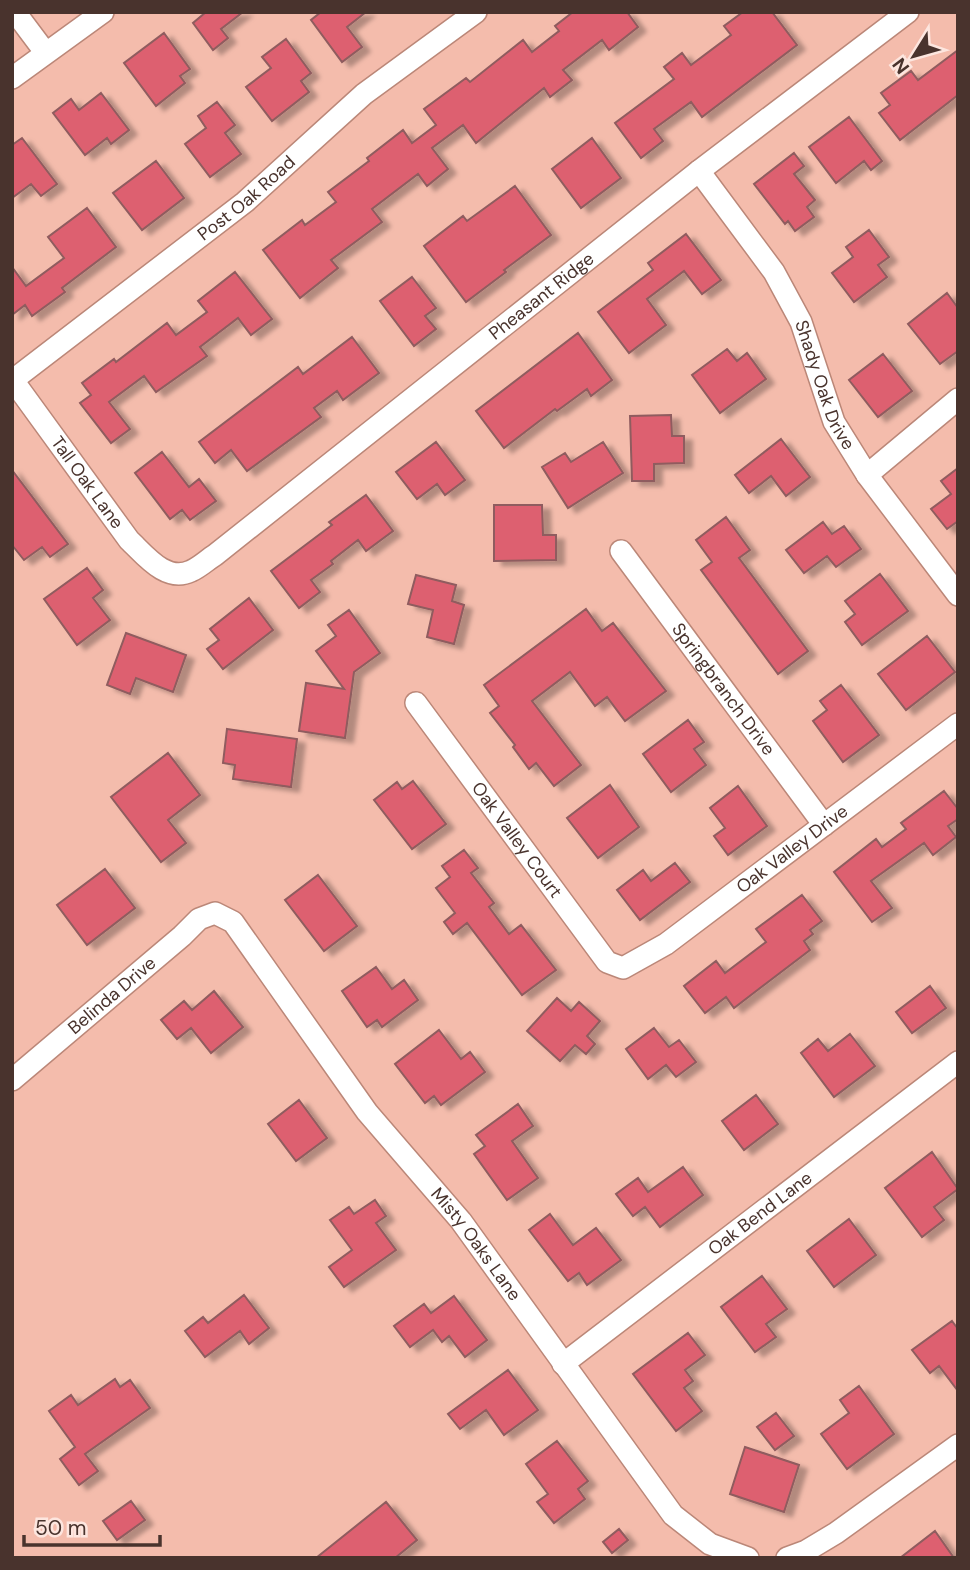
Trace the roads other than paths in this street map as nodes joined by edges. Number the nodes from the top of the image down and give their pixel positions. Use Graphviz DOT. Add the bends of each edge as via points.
graph roads {
  1 [pos="15,12"];
  2 [pos="103,12"];
  3 [pos="476,12"];
  4 [pos="908,12"];
  5 [pos="45,52"];
  6 [pos="12,78"];
  7 [pos="699,171"];
  8 [pos="12,379"];
  9 [pos="958,398"];
  10 [pos="867,475"];
  11 [pos="621,551"];
  12 [pos="174,574"];
  13 [pos="958,595"];
  14 [pos="416,704"];
  15 [pos="958,724"];
  16 [pos="824,825"];
  17 [pos="215,913"];
  18 [pos="623,968"];
  19 [pos="958,1062"];
  20 [pos="12,1080"];
  21 [pos="564,1363"];
  22 [pos="958,1446"];
  23 [pos="748,1558"];
  24 [pos="787,1558"];
  1 -- 5 [label="street"];
  2 -- 5 [label="street"];
  3 -- 8 [label="street, Post Oak Road" via="364,94 245,202"];
  4 -- 7 [label="street, Pheasant Ridge"];
  5 -- 6 [label="street"];
  7 -- 10 [label="street, Shady Oak Drive" via="774,272 801,321 834,422"];
  7 -- 12 [label="street, Pheasant Ridge" via="215,555 191,572"];
  8 -- 12 [label="street, Tall Oak Lane" via="129,540 152,562"];
  9 -- 10 [label="street"];
  10 -- 13 [label="street, Shady Oak Drive"];
  11 -- 16 [label="street, Springbranch Drive"];
  14 -- 18 [label="street, Oak Valley Court" via="607,962"];
  15 -- 16 [label="street, Oak Valley Drive"];
  16 -- 18 [label="street, Oak Valley Drive" via="666,944"];
  17 -- 20 [label="street, Belinda Drive" via="199,919"];
  17 -- 21 [label="street, Misty Oaks Lane" via="233,922 245,936 367,1112 461,1221"];
  19 -- 21 [label="street, Oak Bend Lane"];
  21 -- 23 [label="street, Misty Oaks Lane" via="673,1515 710,1544"];
  22 -- 24 [label="street" via="836,1533"];
}
